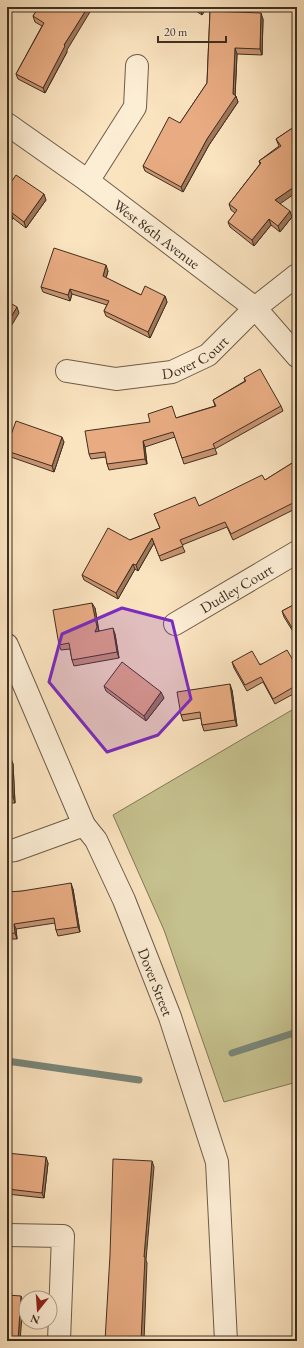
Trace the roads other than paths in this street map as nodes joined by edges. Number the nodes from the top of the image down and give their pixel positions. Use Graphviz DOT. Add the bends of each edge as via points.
graph roads {
  1 [pos="137,66"];
  2 [pos="7,124"];
  3 [pos="88,181"];
  4 [pos="297,275"];
  5 [pos="255,308"];
  6 [pos="297,356"];
  7 [pos="67,371"];
  8 [pos="297,552"];
  9 [pos="175,624"];
  10 [pos="7,644"];
  11 [pos="84,825"];
  12 [pos="7,851"];
  13 [pos="7,1235"];
  14 [pos="59,1341"];
  15 [pos="226,1341"];
  1 -- 3 [label="street" via="136,107"];
  2 -- 3 [label="street, West 86th Avenue"];
  3 -- 5 [label="street, West 86th Avenue"];
  4 -- 5 [label="street, Dover Court"];
  5 -- 6 [label="street, West 86th Avenue"];
  5 -- 7 [label="street, Dover Court" via="208,355 172,372 116,379"];
  8 -- 9 [label="street, Dudley Court"];
  10 -- 11 [label="street, Dover Street"];
  11 -- 12 [label="street"];
  11 -- 15 [label="street, Dover Street" via="96,840 127,907 170,1017 217,1162"];
  13 -- 14 [label="street" via="63,1236"];
}
